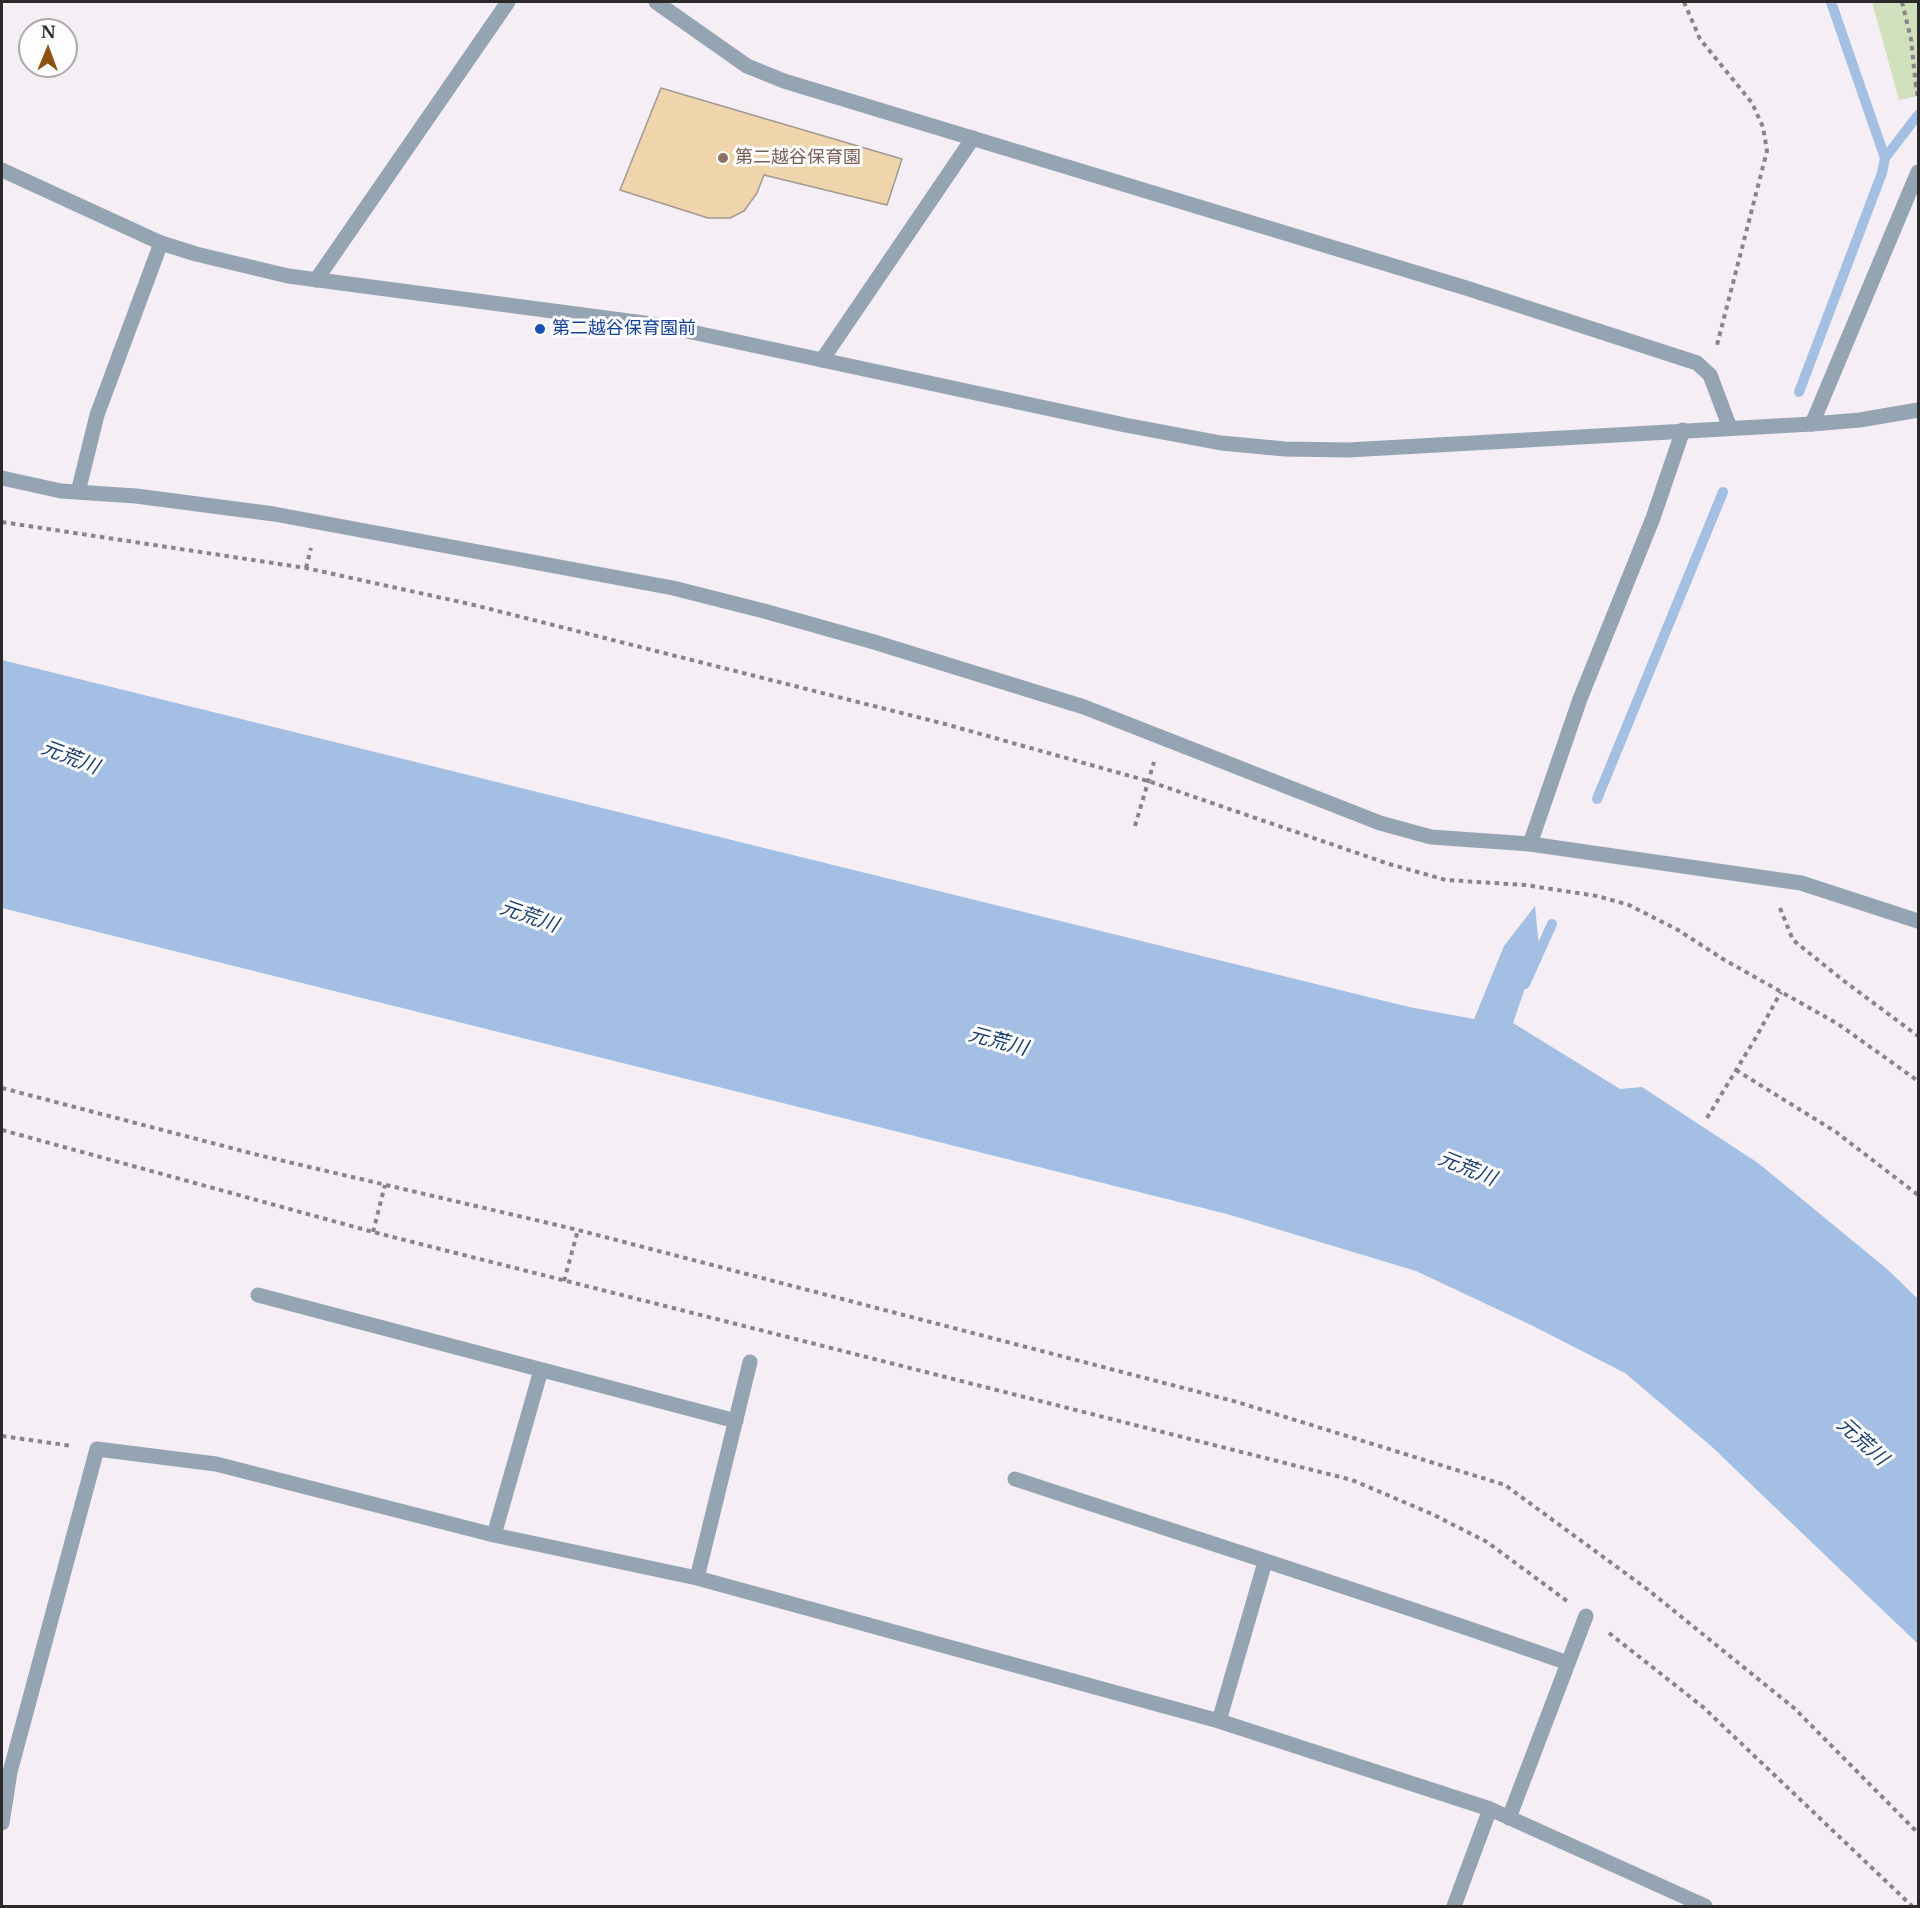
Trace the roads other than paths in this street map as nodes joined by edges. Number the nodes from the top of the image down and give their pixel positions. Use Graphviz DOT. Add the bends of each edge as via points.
graph roads {
  1 [pos="508,2"];
  2 [pos="656,2"];
  3 [pos="973,138"];
  4 [pos="2,170"];
  5 [pos="1918,172"];
  6 [pos="161,243"];
  7 [pos="315,280"];
  8 [pos="822,360"];
  9 [pos="1918,410"];
  10 [pos="1812,424"];
  11 [pos="1730,428"];
  12 [pos="1683,430"];
  13 [pos="2,478"];
  14 [pos="78,492"];
  15 [pos="1530,844"];
  16 [pos="1918,921"];
  17 [pos="258,1295"];
  18 [pos="750,1362"];
  19 [pos="541,1370"];
  20 [pos="736,1421"];
  21 [pos="1015,1479"];
  22 [pos="494,1535"];
  23 [pos="1265,1562"];
  24 [pos="697,1578"];
  25 [pos="1586,1616"];
  26 [pos="1568,1663"];
  27 [pos="1219,1721"];
  28 [pos="6,1771"];
  29 [pos="1490,1809"];
  30 [pos="1509,1818"];
  31 [pos="2,1823"];
  32 [pos="1454,1906"];
  33 [pos="1705,1906"];
  1 -- 7 [label="street"];
  2 -- 3 [label="street" via="747,66 784,81"];
  3 -- 8 [label="street"];
  3 -- 11 [label="street" via="1466,288 1697,363 1710,375"];
  4 -- 6 [label="street"];
  5 -- 10 [label="street"];
  6 -- 7 [label="street" via="276,274"];
  6 -- 14 [label="street" via="97,415"];
  7 -- 8 [label="street" via="659,325"];
  8 -- 12 [label="street" via="1125,425 1221,443 1285,449 1348,450"];
  9 -- 10 [label="street"];
  10 -- 11 [label="street"];
  11 -- 12 [label="street"];
  12 -- 15 [label="street" via="1653,518 1580,699"];
  13 -- 14 [label="street"];
  14 -- 15 [label="street" via="273,514 684,591 874,642 1084,706 1380,823 1431,837"];
  15 -- 16 [label="street" via="1801,883"];
  17 -- 19 [label="street"];
  18 -- 20 [label="street"];
  19 -- 20 [label="street"];
  19 -- 22 [label="street"];
  20 -- 24 [label="street"];
  21 -- 23 [label="street"];
  22 -- 24 [label="street"];
  22 -- 28 [label="street" via="216,1464 97,1449"];
  23 -- 26 [label="street" via="1429,1613"];
  23 -- 27 [label="street"];
  24 -- 27 [label="street"];
  25 -- 26 [label="street"];
  26 -- 30 [label="street"];
  27 -- 29 [label="street"];
  28 -- 31 [label="street"];
  29 -- 30 [label="street"];
  29 -- 32 [label="street"];
  30 -- 33 [label="street"];
}
